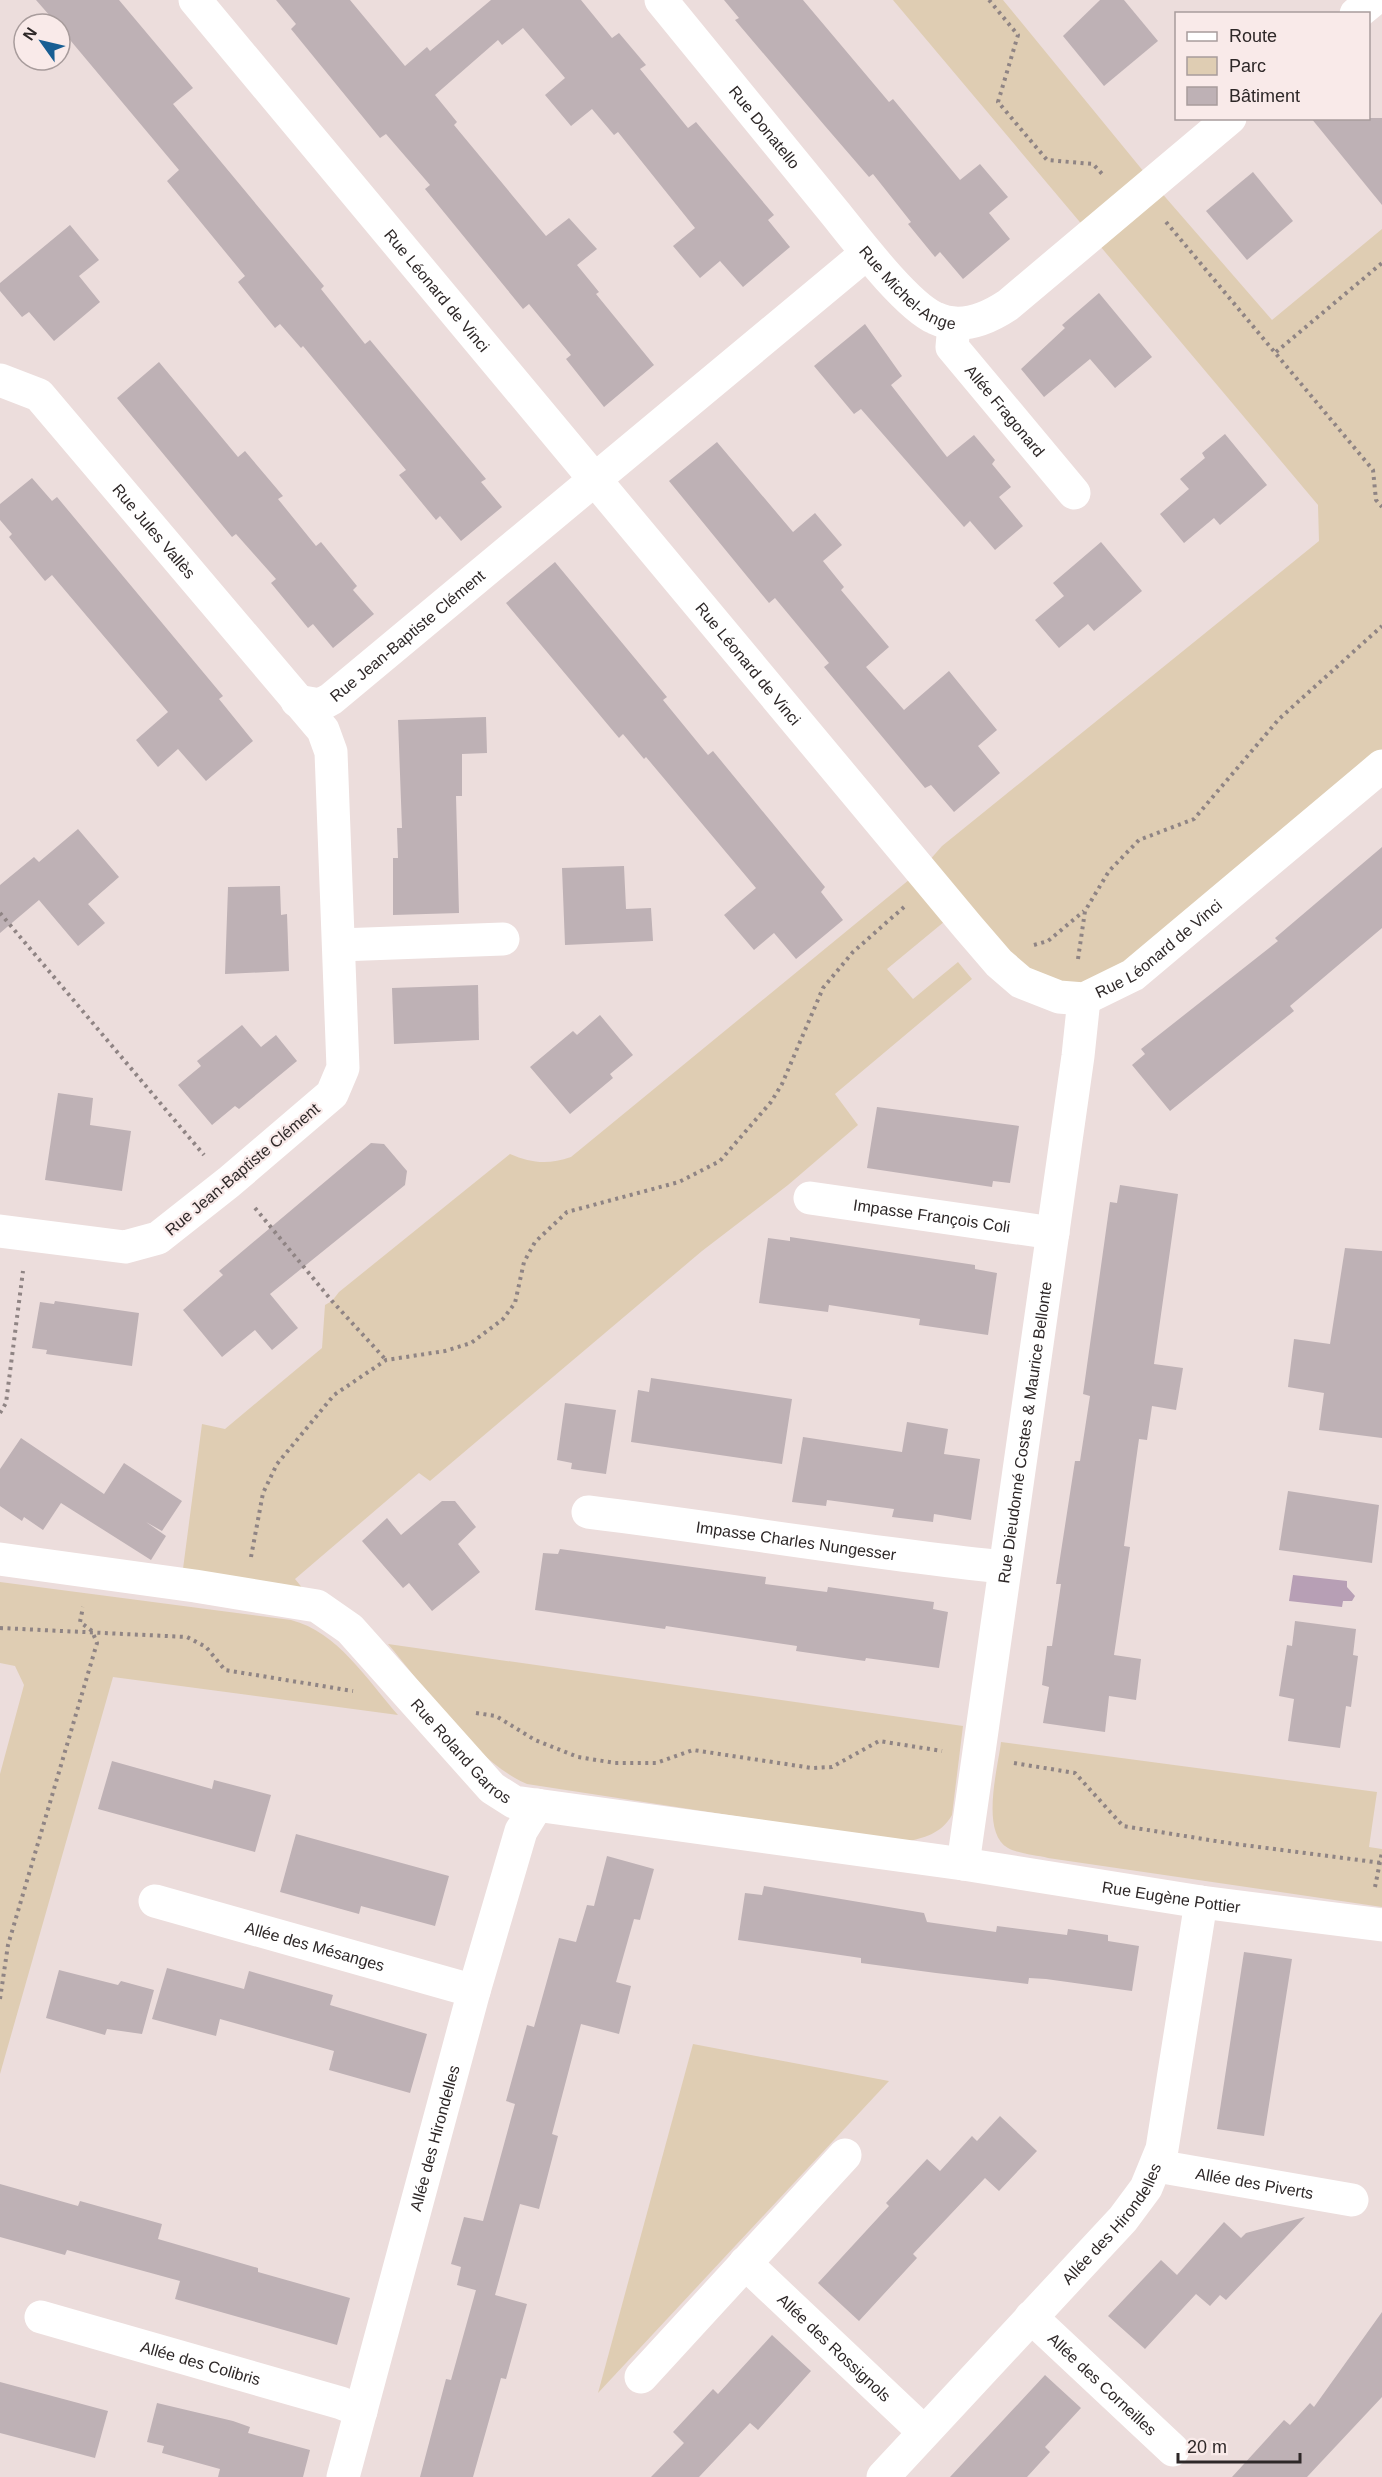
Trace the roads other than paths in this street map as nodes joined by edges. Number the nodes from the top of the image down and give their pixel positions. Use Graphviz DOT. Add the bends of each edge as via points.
graph roads {
  1 [pos="195,0"];
  2 [pos="661,0"];
  3 [pos="1373,0"];
  4 [pos="1358,12"];
  5 [pos="1228,120"];
  6 [pos="867,253"];
  7 [pos="954,324"];
  8 [pos="0,380"];
  9 [pos="595,477"];
  10 [pos="1074,493"];
  11 [pos="297,701"];
  12 [pos="1382,766"];
  13 [pos="503,939"];
  14 [pos="339,945"];
  15 [pos="1083,999"];
  16 [pos="810,1198"];
  17 [pos="14,1233"];
  18 [pos="1053,1233"];
  19 [pos="588,1512"];
  20 [pos="0,1559"];
  21 [pos="1005,1567"];
  22 [pos="537,1805"];
  23 [pos="963,1864"];
  24 [pos="155,1901"];
  25 [pos="1201,1902"];
  26 [pos="1382,1925"];
  27 [pos="474,1991"];
  28 [pos="844,2154"];
  29 [pos="1157,2166"];
  30 [pos="1352,2199"];
  31 [pos="745,2263"];
  32 [pos="41,2317"];
  33 [pos="1031,2317"];
  34 [pos="641,2377"];
  35 [pos="361,2411"];
  36 [pos="924,2432"];
  37 [pos="1173,2450"];
  38 [pos="343,2477"];
  39 [pos="883,2477"];
  1 -- 9 [label="street, Rue Léonard de Vinci"];
  2 -- 6 [label="street, Rue Donatello"];
  3 -- 4 [label="street"];
  5 -- 7 [label="street, Rue Michel-Ange" via="1008,305 988,318"];
  6 -- 7 [label="street, Rue Michel-Ange" via="917,307"];
  6 -- 9 [label="street, Rue Michel-Ange"];
  7 -- 10 [label="street, Allée Fragonard" via="952,347"];
  8 -- 11 [label="street, Rue Jules Vallès" via="39,395"];
  9 -- 11 [label="street, Rue Jean-Baptiste Clément" via="331,699 320,705"];
  9 -- 15 [label="street, Rue Léonard de Vinci" via="1009,973 1046,993"];
  11 -- 14 [label="street, Rue Jean-Baptiste Clément" via="323,730 331,752"];
  12 -- 15 [label="street, Rue Léonard de Vinci" via="1133,975"];
  13 -- 14 [label="street"];
  14 -- 17 [label="street, Rue Jean-Baptiste Clément" via="343,1068 332,1094 158,1238 125,1247"];
  15 -- 18 [label="street, Rue Dieudonné Costes & Maurice Bellonte"];
  16 -- 18 [label="street, Impasse François Coli"];
  18 -- 21 [label="street, Rue Dieudonné Costes & Maurice Bellonte"];
  19 -- 21 [label="street, Impasse Charles Nungesser" via="904,1557"];
  20 -- 22 [label="street, Rue Roland Garros" via="317,1606 350,1629 500,1794 514,1802"];
  21 -- 23 [label="street, Rue Dieudonné Costes & Maurice Bellonte"];
  22 -- 23 [label="street, Rue Roland Garros"];
  22 -- 27 [label="street, Allée des Hirondelles" via="521,1831"];
  23 -- 25 [label="street, Rue Eugène Pottier"];
  24 -- 27 [label="street, Allée des Mésanges"];
  25 -- 26 [label="street, Rue Eugène Pottier"];
  25 -- 29 [label="street, Allée des Hirondelles"];
  27 -- 35 [label="street, Allée des Hirondelles"];
  28 -- 31 [label="street"];
  29 -- 30 [label="street, Allée des Piverts"];
  29 -- 33 [label="street, Allée des Hirondelles" via="1123,2219"];
  31 -- 34 [label="street"];
  31 -- 36 [label="street, Allée des Rossignols"];
  32 -- 35 [label="street, Allée des Colibris"];
  33 -- 36 [label="street, Allée des Hirondelles"];
  33 -- 37 [label="street, Allée des Corneilles"];
  35 -- 38 [label="street, Allée des Hirondelles"];
  36 -- 39 [label="street, Allée des Hirondelles"];
}
